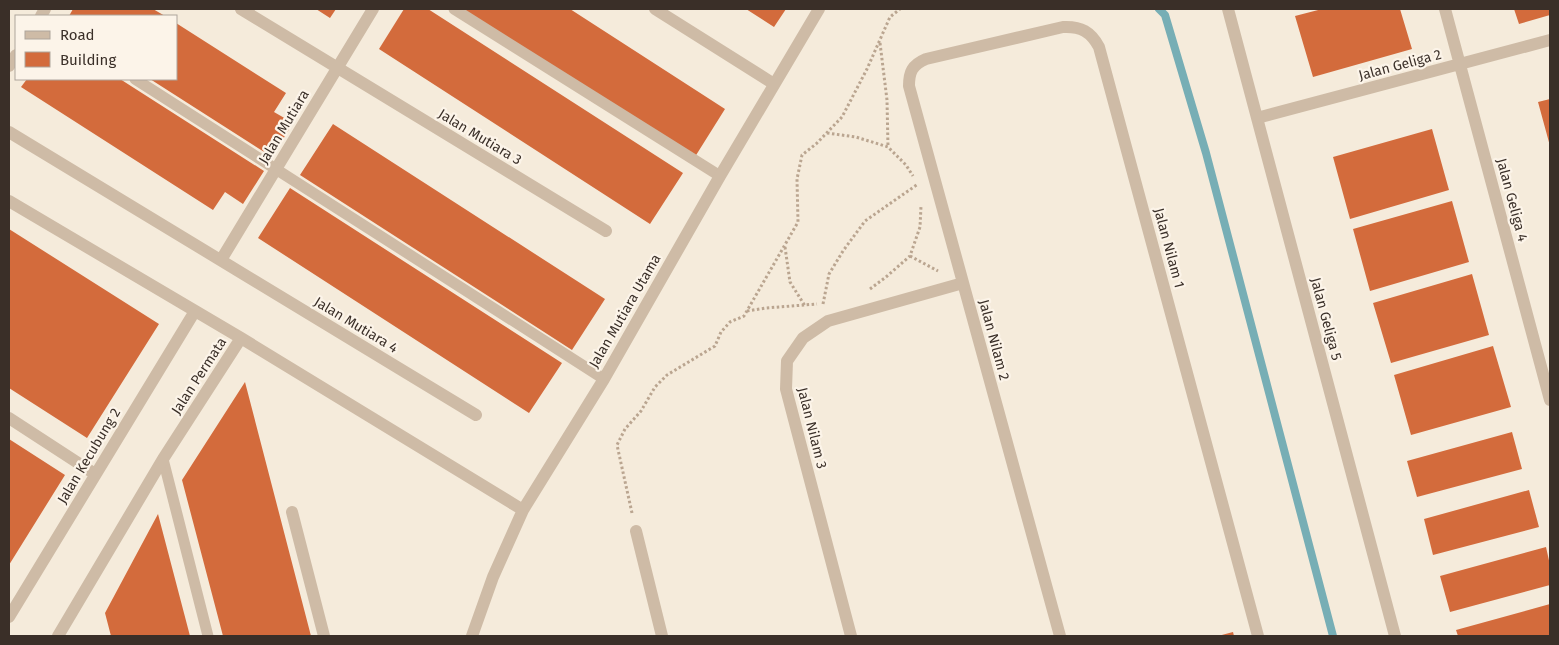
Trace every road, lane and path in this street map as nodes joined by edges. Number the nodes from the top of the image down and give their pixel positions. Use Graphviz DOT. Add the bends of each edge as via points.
graph roads {
  1 [pos="240,9"];
  2 [pos="373,9"];
  3 [pos="454,9"];
  4 [pos="655,9"];
  5 [pos="819,9"];
  6 [pos="900,9"];
  7 [pos="1228,9"];
  8 [pos="1445,9"];
  9 [pos="1550,40"];
  10 [pos="879,41"];
  11 [pos="926,59"];
  12 [pos="1460,64"];
  13 [pos="337,67"];
  14 [pos="137,80"];
  15 [pos="774,84"];
  16 [pos="1257,118"];
  17 [pos="9,132"];
  18 [pos="827,133"];
  19 [pos="888,147"];
  20 [pos="276,169"];
  21 [pos="720,176"];
  22 [pos="934,178"];
  23 [pos="918,184"];
  24 [pos="919,193"];
  25 [pos="9,201"];
  26 [pos="921,201"];
  27 [pos="606,231"];
  28 [pos="784,247"];
  29 [pos="221,260"];
  30 [pos="963,283"];
  31 [pos="864,293"];
  32 [pos="831,302"];
  33 [pos="823,303"];
  34 [pos="806,306"];
  35 [pos="195,311"];
  36 [pos="747,311"];
  37 [pos="828,321"];
  38 [pos="241,338"];
  39 [pos="604,379"];
  40 [pos="1550,400"];
  41 [pos="476,415"];
  42 [pos="9,418"];
  43 [pos="163,459"];
  44 [pos="95,474"];
  45 [pos="523,510"];
  46 [pos="292,512"];
  47 [pos="636,531"];
  48 [pos="9,617"];
  49 [pos="58,636"];
  50 [pos="208,636"];
  51 [pos="324,636"];
  52 [pos="472,636"];
  53 [pos="662,636"];
  54 [pos="851,636"];
  55 [pos="1060,636"];
  56 [pos="1258,636"];
  57 [pos="1395,636"];
  1 -- 13 [label="street, Jalan Mutiara 3"];
  2 -- 13 [label="street, Jalan Mutiara"];
  3 -- 21 [label="lane"];
  4 -- 15 [label="street"];
  5 -- 15 [label="street, Jalan Mutiara Utama"];
  6 -- 10 [label="path" via="890,17"];
  7 -- 16 [label="street, Jalan Geliga 5"];
  8 -- 12 [label="street, Jalan Geliga 4"];
  9 -- 12 [label="street, Jalan Geliga 2"];
  10 -- 18 [label="path" via="842,117"];
  10 -- 19 [label="path" via="887,100"];
  11 -- 22 [label="street, Jalan Nilam 2" via="912,69 909,77"];
  11 -- 56 [label="street, Jalan Nilam 1" via="1063,27 1074,26 1093,37 1099,48"];
  12 -- 16 [label="street, Jalan Geliga 2"];
  12 -- 40 [label="street, Jalan Geliga 4"];
  13 -- 20 [label="street, Jalan Mutiara"];
  13 -- 27 [label="street, Jalan Mutiara 3"];
  14 -- 20 [label="lane"];
  15 -- 21 [label="street, Jalan Mutiara Utama"];
  16 -- 57 [label="street, Jalan Geliga 5"];
  17 -- 29 [label="street, Jalan Mutiara 4"];
  18 -- 19 [label="path" via="856,137"];
  18 -- 28 [label="path" via="802,154 797,179 798,222"];
  19 -- 23 [label="path" via="906,165"];
  20 -- 29 [label="street, Jalan Mutiara"];
  20 -- 39 [label="lane"];
  21 -- 39 [label="street, Jalan Mutiara Utama"];
  22 -- 23 [label="path"];
  22 -- 30 [label="street, Jalan Nilam 2"];
  23 -- 24 [label="path"];
  23 -- 33 [label="path" via="865,221 829,274"];
  25 -- 35 [label="street"];
  26 -- 31 [label="path" via="920,227 910,256"];
  28 -- 34 [label="path" via="790,282"];
  28 -- 36 [label="path"];
  29 -- 41 [label="street, Jalan Mutiara 4"];
  30 -- 37 [label="street, Jalan Nilam 3"];
  30 -- 55 [label="street, Jalan Nilam 2"];
  32 -- 33 [label="path"];
  33 -- 34 [label="path"];
  33 -- 37 [label="path"];
  34 -- 36 [label="path"];
  35 -- 38 [label="street"];
  35 -- 44 [label="street, Jalan Kecubung 2"];
  36 -- 47 [label="path" via="744,316 730,322 714,346 667,375 625,429 617,445"];
  37 -- 54 [label="street, Jalan Nilam 3" via="803,338 787,361 786,389"];
  38 -- 43 [label="street, Jalan Permata"];
  38 -- 45 [label="street, Jalan Permata"];
  39 -- 45 [label="street, Jalan Mutiara Utama"];
  42 -- 44 [label="street"];
  43 -- 49 [label="street, Jalan Permata"];
  43 -- 50 [label="lane"];
  44 -- 48 [label="street, Jalan Kecubung 2"];
  45 -- 52 [label="street, Jalan Mutiara Utama" via="493,577"];
  46 -- 51 [label="street"];
  47 -- 53 [label="street"];
}
